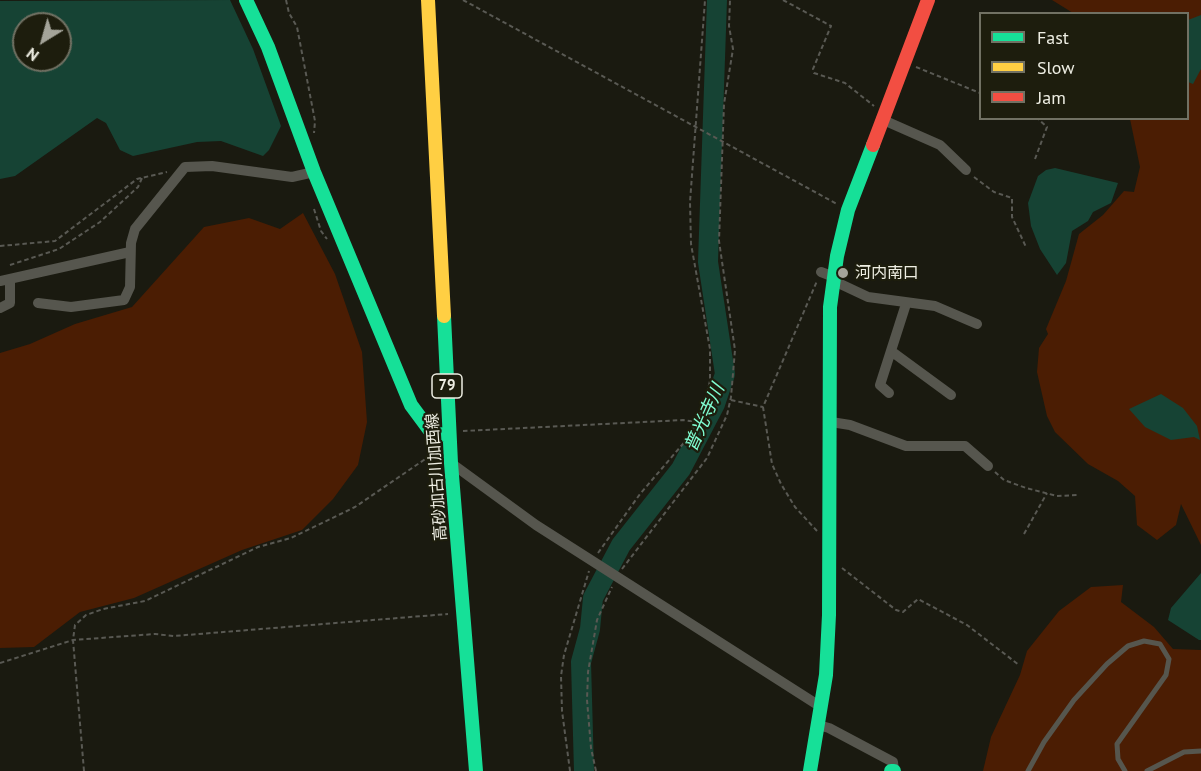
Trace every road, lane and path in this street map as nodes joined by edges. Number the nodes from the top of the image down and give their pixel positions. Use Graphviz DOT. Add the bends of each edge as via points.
graph roads {
  1 [pos="246,0"];
  2 [pos="286,0"];
  3 [pos="428,0"];
  4 [pos="463,0"];
  5 [pos="705,0"];
  6 [pos="730,0"];
  7 [pos="783,0"];
  8 [pos="928,0"];
  9 [pos="904,62"];
  10 [pos="979,92"];
  11 [pos="883,115"];
  12 [pos="1039,120"];
  13 [pos="694,125"];
  14 [pos="722,141"];
  15 [pos="308,155"];
  16 [pos="1035,159"];
  17 [pos="185,167"];
  18 [pos="966,171"];
  19 [pos="314,172"];
  20 [pos="142,178"];
  21 [pos="848,210"];
  22 [pos="0,246"];
  23 [pos="1026,246"];
  24 [pos="130,252"];
  25 [pos="10,266"];
  26 [pos="821,272"];
  27 [pos="834,279"];
  28 [pos="5,281"];
  29 [pos="38,303"];
  30 [pos="906,304"];
  31 [pos="0,308"];
  32 [pos="977,324"];
  33 [pos="891,351"];
  34 [pos="889,393"];
  35 [pos="951,395"];
  36 [pos="730,400"];
  37 [pos="763,407"];
  38 [pos="697,422"];
  39 [pos="831,422"];
  40 [pos="450,438"];
  41 [pos="451,463"];
  42 [pos="988,466"];
  43 [pos="1047,494"];
  44 [pos="1079,495"];
  45 [pos="1024,534"];
  46 [pos="829,538"];
  47 [pos="595,561"];
  48 [pos="829,561"];
  49 [pos="617,576"];
  50 [pos="464,613"];
  51 [pos="73,640"];
  52 [pos="0,663"];
  53 [pos="1018,665"];
  54 [pos="821,707"];
  55 [pos="818,725"];
  56 [pos="1201,751"];
  57 [pos="84,771"];
  58 [pos="476,771"];
  59 [pos="570,771"];
  60 [pos="596,771"];
  61 [pos="810,771"];
  62 [pos="893,771"];
  63 [pos="1028,771"];
  64 [pos="1125,771"];
  65 [pos="1147,771"];
  1 -- 15 [label="street"];
  2 -- 15 [label="path" via="297,27 315,121 314,148"];
  3 -- 40 [label="street, 高砂加古川加西線 / 79"];
  4 -- 13 [label="path"];
  5 -- 13 [label="path"];
  6 -- 14 [label="path" via="733,49"];
  7 -- 11 [label="path" via="831,26 814,73 845,83"];
  8 -- 9 [label="street"];
  9 -- 10 [label="path"];
  9 -- 11 [label="street"];
  11 -- 18 [label="street" via="940,146"];
  11 -- 21 [label="street"];
  12 -- 16 [label="path" via="1047,127"];
  13 -- 14 [label="path"];
  13 -- 38 [label="path" via="691,244 710,350 710,381"];
  14 -- 21 [label="path"];
  14 -- 36 [label="path" via="719,241 735,350"];
  15 -- 19 [label="street"];
  17 -- 19 [label="street" via="212,166 292,177"];
  17 -- 20 [label="path"];
  17 -- 24 [label="street" via="135,229"];
  18 -- 23 [label="path" via="994,192 1012,198 1012,217"];
  19 -- 40 [label="street" via="411,405 431,432"];
  20 -- 22 [label="path" via="55,241"];
  20 -- 25 [label="path" via="138,187 100,222 59,249"];
  21 -- 27 [label="street"];
  24 -- 28 [label="street"];
  24 -- 29 [label="street" via="130,287 124,300 71,307"];
  26 -- 27 [label="street"];
  26 -- 37 [label="path"];
  27 -- 30 [label="street" via="868,297"];
  27 -- 39 [label="street" via="830,307"];
  28 -- 31 [label="street" via="10,303"];
  30 -- 32 [label="street" via="935,306"];
  30 -- 33 [label="street"];
  33 -- 34 [label="street" via="880,385"];
  33 -- 35 [label="street"];
  36 -- 37 [label="path"];
  36 -- 49 [label="path" via="707,458"];
  37 -- 46 [label="path" via="772,464 781,484 810,524"];
  38 -- 40 [label="path"];
  38 -- 47 [label="path" via="640,494"];
  39 -- 42 [label="street" via="906,446 965,446"];
  39 -- 46 [label="street"];
  40 -- 41 [label="street, 高砂加古川加西線 / 79"];
  40 -- 51 [label="path" via="355,507 291,538 258,547 145,601 86,615 75,625"];
  41 -- 47 [label="street" via="536,525"];
  41 -- 50 [label="street, 高砂加古川加西線 / 79"];
  42 -- 43 [label="path" via="1004,480"];
  43 -- 44 [label="path"];
  43 -- 45 [label="path"];
  46 -- 48 [label="street"];
  47 -- 49 [label="street"];
  47 -- 59 [label="path" via="573,621 561,676"];
  48 -- 53 [label="path" via="896,610 903,612 918,599 967,625"];
  48 -- 54 [label="street" via="830,615"];
  49 -- 54 [label="street"];
  49 -- 60 [label="path" via="591,645 587,700"];
  50 -- 51 [label="path"];
  50 -- 58 [label="street, 高砂加古川加西線 / 79"];
  51 -- 52 [label="path"];
  51 -- 57 [label="path"];
  54 -- 55 [label="street"];
  55 -- 61 [label="street"];
  55 -- 62 [label="street" via="893,762"];
  56 -- 65 [label="lane" via="1184,752"];
  63 -- 64 [label="lane" via="1074,700 1107,664 1128,646 1144,641 1160,644 1169,659 1166,675 1117,744 1118,759"];
}
